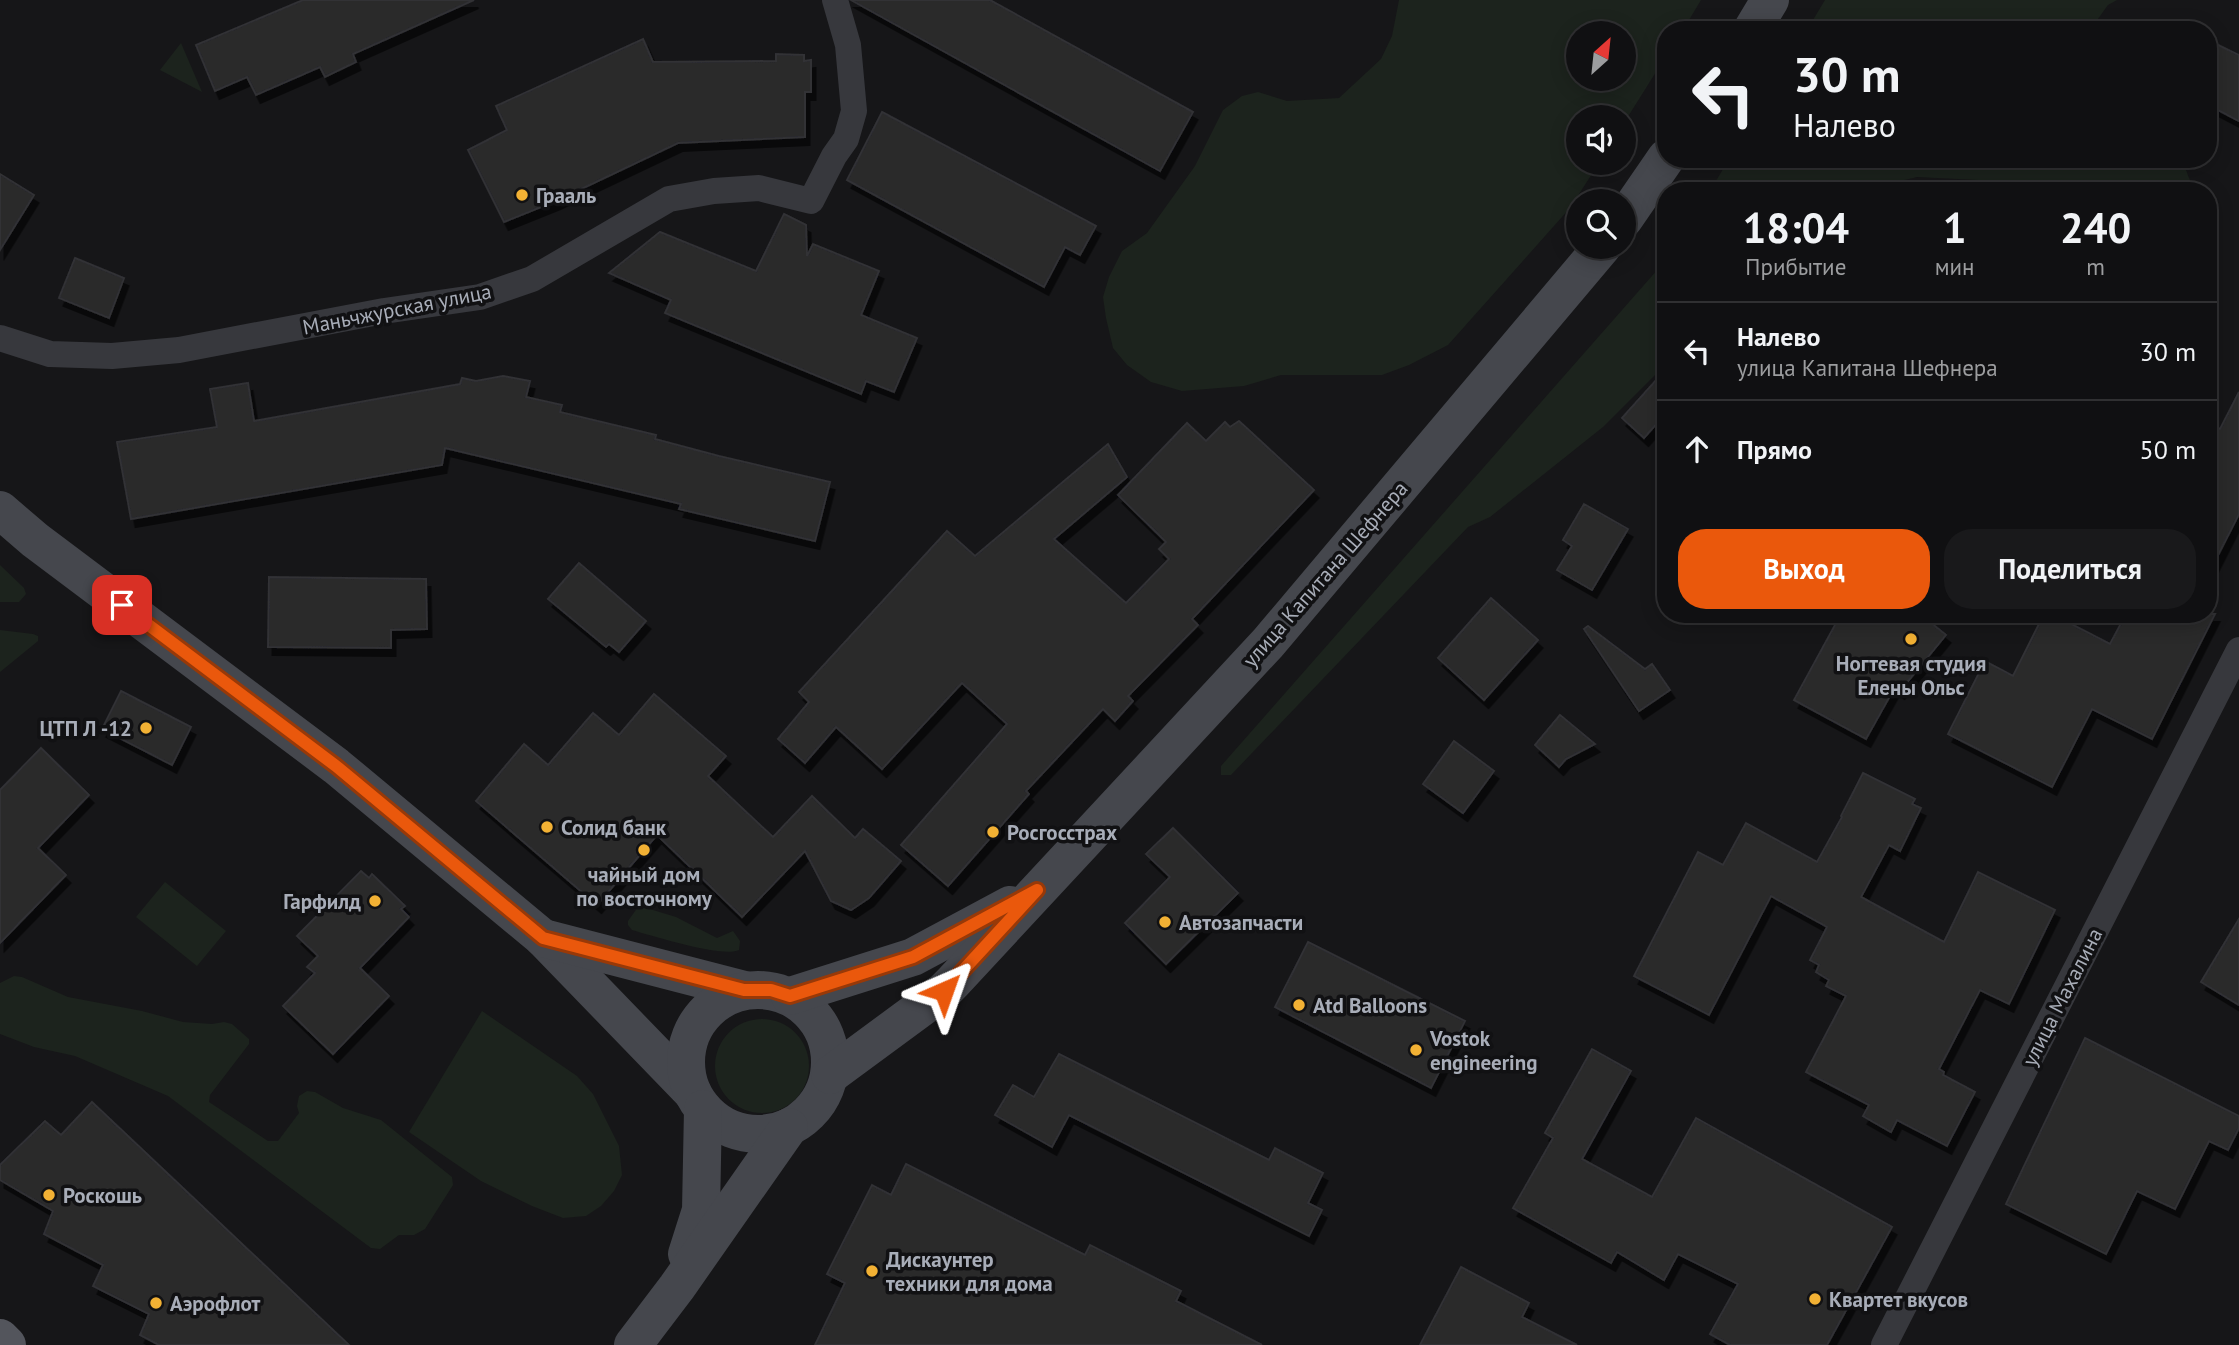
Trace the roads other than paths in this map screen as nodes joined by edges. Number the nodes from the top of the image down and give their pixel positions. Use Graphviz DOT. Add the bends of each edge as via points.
graph roads {
  1 [pos="835,0"];
  2 [pos="1770,0"];
  3 [pos="1757,21"];
  4 [pos="1659,168"];
  5 [pos="1636,202"];
  6 [pos="1592,259"];
  7 [pos="0,338"];
  8 [pos="0,510"];
  9 [pos="2239,650"];
  10 [pos="1037,890"];
  11 [pos="543,938"];
  12 [pos="744,990"];
  13 [pos="790,996"];
  14 [pos="830,1075"];
  15 [pos="698,1101"];
  16 [pos="789,1127"];
  17 [pos="677,1287"];
  18 [pos="0,1338"];
  19 [pos="7,1345"];
  20 [pos="633,1345"];
  21 [pos="1884,1345"];
  1 -- 7 [label="street, Маньчжурская улица" via="848,45 854,111 846,139 811,201 760,188 669,199 532,279 480,297 179,351 50,354"];
  2 -- 3 [label="main road"];
  4 -- 5 [label="main road"];
  6 -- 10 [label="main road, улица Капитана Шефнера" via="1268,643"];
  8 -- 11 [label="main road" via="336,766"];
  9 -- 21 [label="street, улица Махалина"];
  10 -- 13 [label="main road, улица Капитана Шефнера" via="913,957"];
  10 -- 14 [label="main road, улица Капитана Шефнера" via="944,991"];
  11 -- 12 [label="main road"];
  11 -- 15 [label="main road"];
  12 -- 13 [label="main road"];
  12 -- 15 [label="main road" via="714,1003 693,1029 685,1061"];
  13 -- 14 [label="main road" via="815,1016 829,1044"];
  14 -- 16 [label="main road" via="822,1097 808,1115"];
  15 -- 16 [label="main road" via="721,1124 743,1132 766,1134"];
  15 -- 17 [label="main road" via="701,1210"];
  16 -- 17 [label="main road"];
  17 -- 20 [label="main road"];
  18 -- 19 [label="main road"];
}
